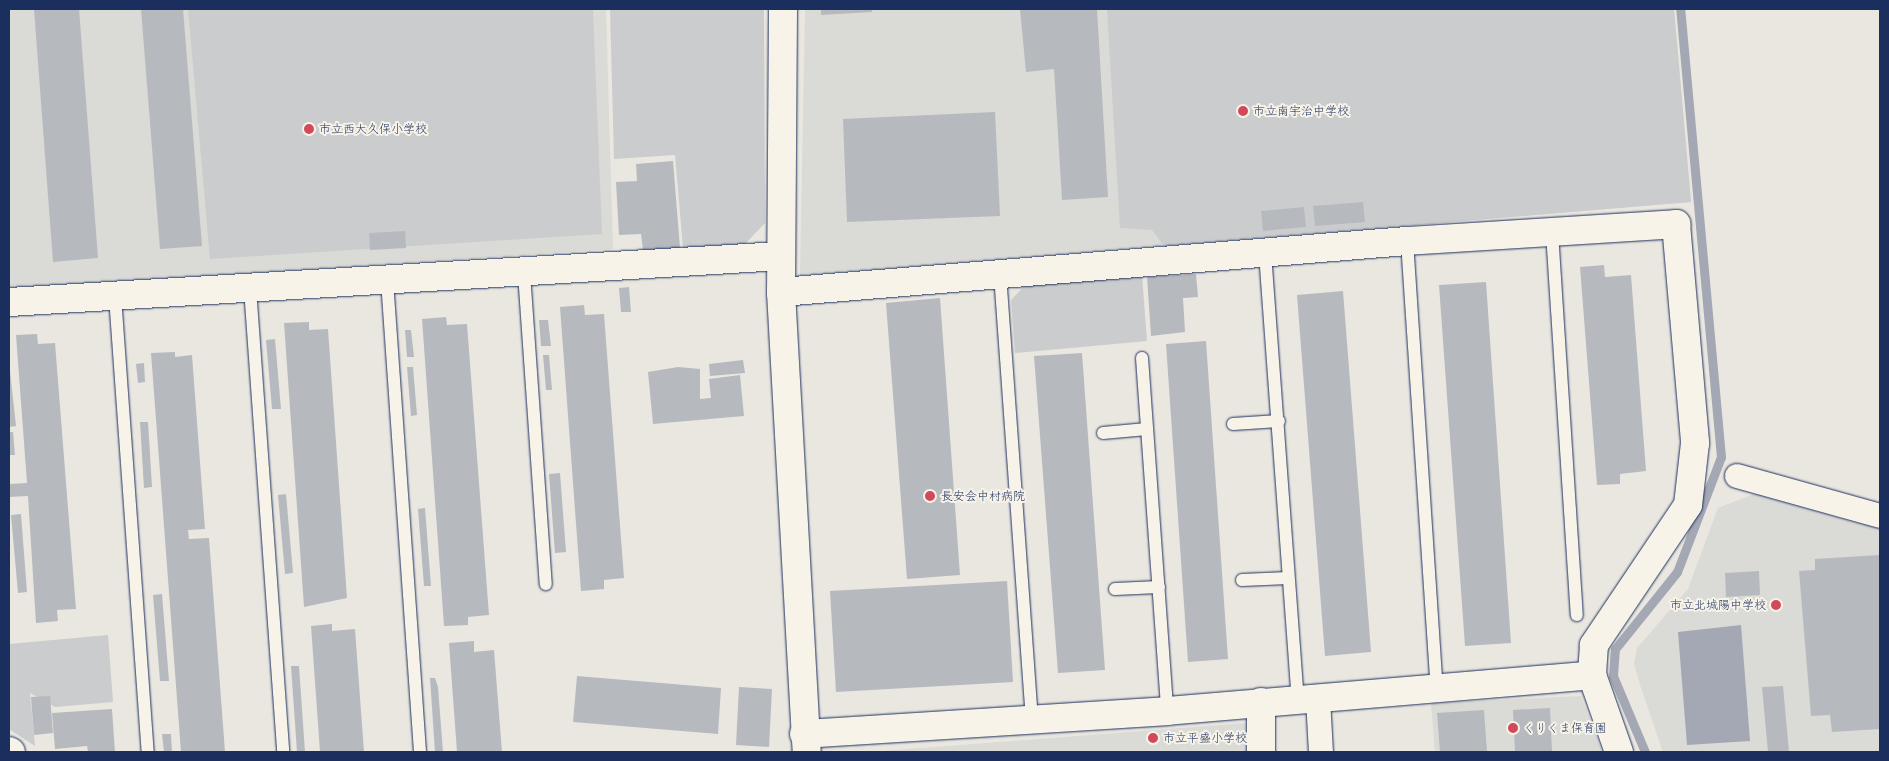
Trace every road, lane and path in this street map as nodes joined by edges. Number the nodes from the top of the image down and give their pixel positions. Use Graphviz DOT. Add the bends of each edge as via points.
graph roads {
  1 [pos="783,9"];
  2 [pos="1552,232"];
  3 [pos="1407,241"];
  4 [pos="1265,252"];
  5 [pos="780,256"];
  6 [pos="524,272"];
  7 [pos="1000,274"];
  8 [pos="387,280"];
  9 [pos="250,288"];
  10 [pos="781,292"];
  11 [pos="116,296"];
  12 [pos="9,302"];
  13 [pos="1142,358"];
  14 [pos="1279,421"];
  15 [pos="1233,424"];
  16 [pos="1147,429"];
  17 [pos="1103,434"];
  18 [pos="1736,476"];
  19 [pos="1880,516"];
  20 [pos="1288,578"];
  21 [pos="1242,580"];
  22 [pos="546,584"];
  23 [pos="1159,587"];
  24 [pos="1115,589"];
  25 [pos="1577,615"];
  26 [pos="1592,675"];
  27 [pos="1437,689"];
  28 [pos="1308,700"];
  29 [pos="1261,702"];
  30 [pos="1168,711"];
  31 [pos="1032,721"];
  32 [pos="806,743"];
  33 [pos="148,752"];
  34 [pos="283,752"];
  35 [pos="420,752"];
  36 [pos="1261,752"];
  37 [pos="1321,752"];
  38 [pos="1619,752"];
  1 -- 5 [label="street"];
  2 -- 3 [label="street"];
  2 -- 25 [label="lane"];
  2 -- 26 [label="street" via="1676,224 1695,444 1688,505 1594,645"];
  3 -- 4 [label="street"];
  3 -- 27 [label="lane"];
  4 -- 7 [label="street"];
  4 -- 14 [label="lane"];
  5 -- 6 [label="street"];
  5 -- 10 [label="street"];
  6 -- 8 [label="street"];
  6 -- 22 [label="lane"];
  7 -- 10 [label="street"];
  7 -- 31 [label="lane"];
  8 -- 9 [label="street"];
  8 -- 35 [label="lane"];
  9 -- 11 [label="street"];
  9 -- 34 [label="lane"];
  10 -- 32 [label="street"];
  11 -- 12 [label="street"];
  11 -- 33 [label="lane"];
  13 -- 16 [label="lane"];
  14 -- 15 [label="lane"];
  14 -- 20 [label="lane"];
  16 -- 17 [label="lane"];
  16 -- 23 [label="lane"];
  18 -- 19 [label="street"];
  20 -- 21 [label="lane"];
  20 -- 28 [label="lane"];
  23 -- 24 [label="lane"];
  23 -- 30 [label="lane"];
  26 -- 27 [label="street"];
  26 -- 38 [label="street"];
  27 -- 28 [label="street"];
  28 -- 29 [label="street"];
  28 -- 37 [label="street"];
  29 -- 30 [label="street"];
  29 -- 36 [label="street"];
  30 -- 31 [label="street"];
  31 -- 32 [label="street"];
}
